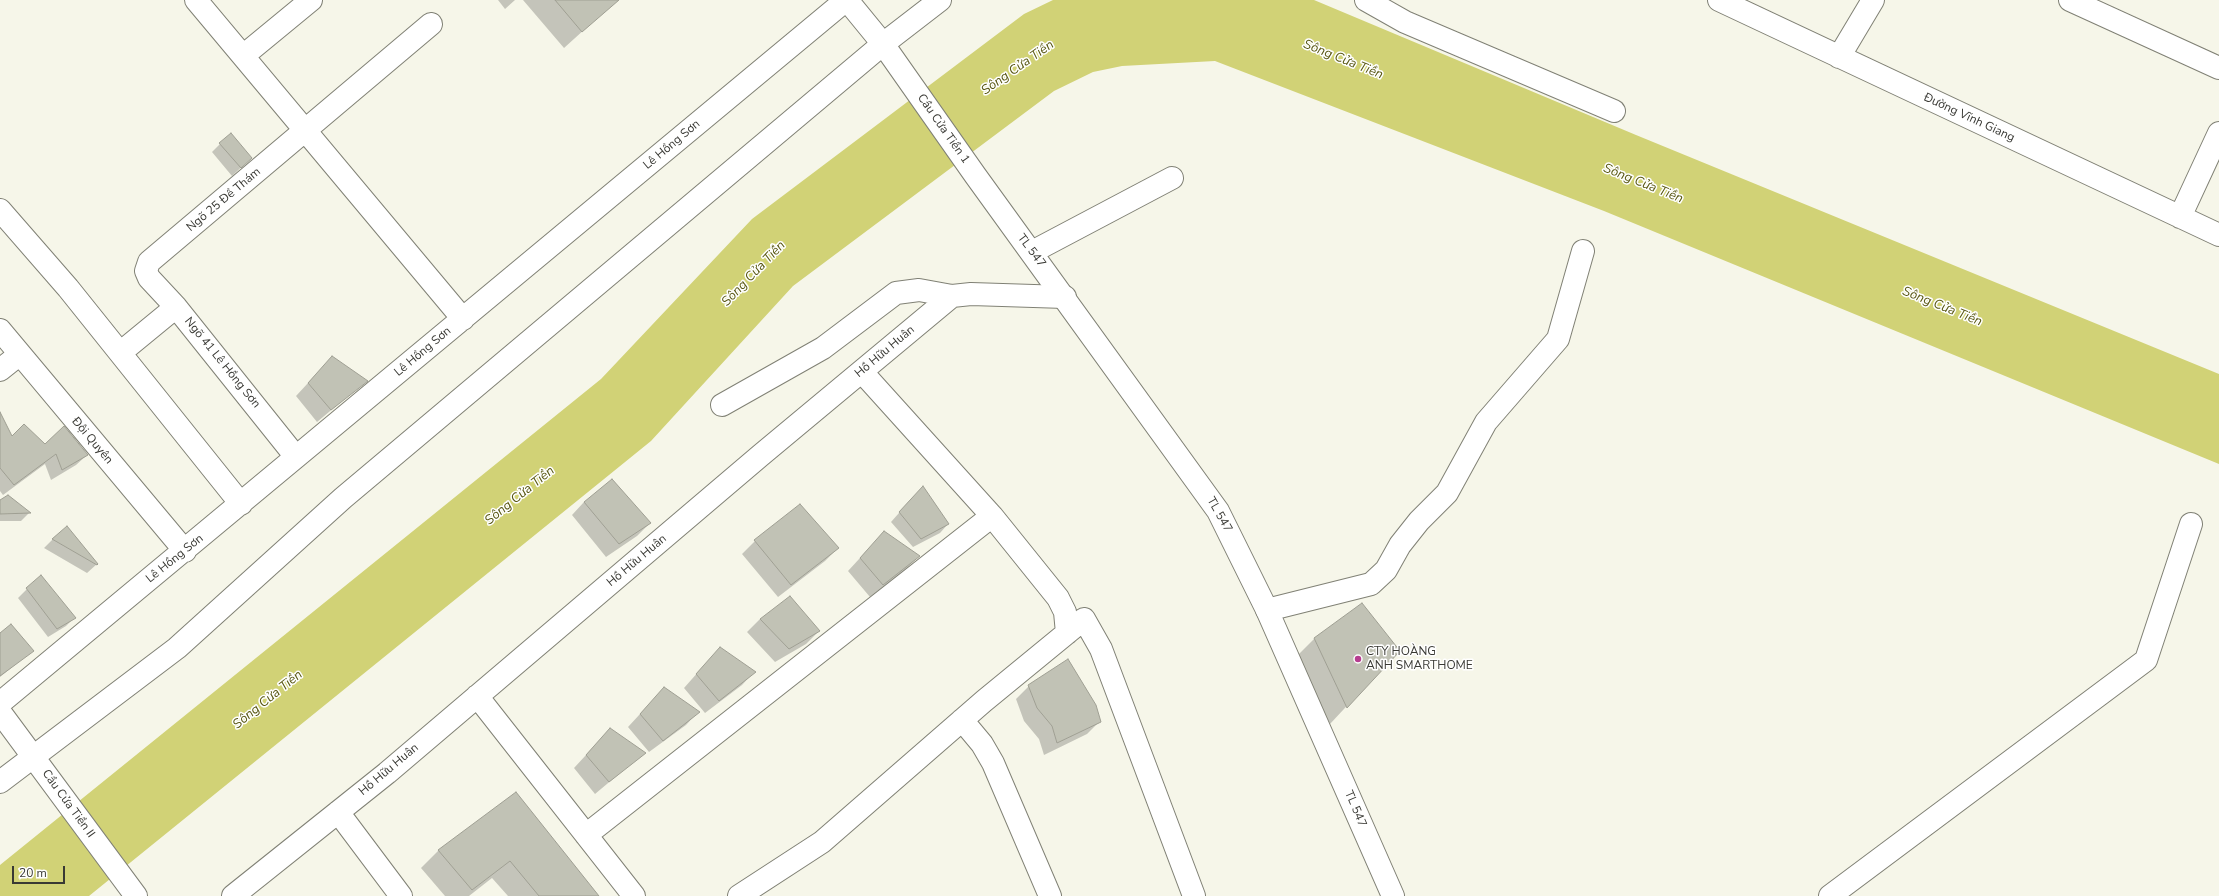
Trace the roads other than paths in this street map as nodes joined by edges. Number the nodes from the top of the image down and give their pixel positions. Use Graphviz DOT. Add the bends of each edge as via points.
graph roads {
  1 [pos="196,0"];
  2 [pos="310,0"];
  3 [pos="847,0"];
  4 [pos="940,0"];
  5 [pos="1366,0"];
  6 [pos="1718,0"];
  7 [pos="1873,0"];
  8 [pos="2070,0"];
  9 [pos="431,24"];
  10 [pos="883,44"];
  11 [pos="243,56"];
  12 [pos="1839,57"];
  13 [pos="2219,68"];
  14 [pos="1614,111"];
  15 [pos="306,131"];
  16 [pos="2219,133"];
  17 [pos="975,175"];
  18 [pos="1172,178"];
  19 [pos="0,210"];
  20 [pos="2180,217"];
  21 [pos="2219,235"];
  22 [pos="1583,250"];
  23 [pos="1032,252"];
  24 [pos="146,271"];
  25 [pos="952,296"];
  26 [pos="1065,297"];
  27 [pos="176,306"];
  28 [pos="463,318"];
  29 [pos="0,330"];
  30 [pos="120,353"];
  31 [pos="20,354"];
  32 [pos="0,370"];
  33 [pos="862,372"];
  34 [pos="722,405"];
  35 [pos="296,457"];
  36 [pos="241,504"];
  37 [pos="992,516"];
  38 [pos="2191,524"];
  39 [pos="185,551"];
  40 [pos="1267,610"];
  41 [pos="1066,633"];
  42 [pos="477,696"];
  43 [pos="0,703"];
  44 [pos="0,712"];
  45 [pos="962,720"];
  46 [pos="39,764"];
  47 [pos="0,782"];
  48 [pos="338,812"];
  49 [pos="586,835"];
  50 [pos="136,896"];
  51 [pos="233,896"];
  52 [pos="401,896"];
  53 [pos="634,896"];
  54 [pos="739,896"];
  55 [pos="1050,896"];
  56 [pos="1194,896"];
  57 [pos="1393,896"];
  58 [pos="1830,896"];
  1 -- 11 [label="street"];
  2 -- 11 [label="street"];
  3 -- 10 [label="street"];
  3 -- 28 [label="street, Lê Hồng Sơn"];
  4 -- 10 [label="street"];
  5 -- 14 [label="street" via="1405,22"];
  6 -- 12 [label="street, Đường Vĩnh Giang"];
  7 -- 12 [label="street"];
  8 -- 13 [label="street"];
  9 -- 15 [label="street, Ngõ 25 Đề Thám"];
  10 -- 17 [label="street, Cầu Cửa Tiền 1"];
  10 -- 46 [label="street" via="343,498 177,648"];
  11 -- 15 [label="street"];
  12 -- 20 [label="street, Đường Vĩnh Giang"];
  15 -- 24 [label="street, Ngõ 25 Đề Thám" via="148,262"];
  15 -- 28 [label="street"];
  16 -- 20 [label="street"];
  17 -- 23 [label="street, TL 547"];
  18 -- 23 [label="street"];
  19 -- 30 [label="street"];
  20 -- 21 [label="street, Đường Vĩnh Giang"];
  22 -- 40 [label="street" via="1558,339 1486,422 1447,493 1419,521 1400,545 1386,570 1372,584"];
  23 -- 26 [label="street, TL 547"];
  24 -- 27 [label="street, Ngõ 41 Lê Hồng Sơn" via="149,278"];
  25 -- 26 [label="street" via="971,294"];
  25 -- 33 [label="street, Hồ Hữu Huân"];
  25 -- 34 [label="street" via="919,290 896,293 823,348"];
  26 -- 40 [label="street, TL 547" via="1218,511"];
  27 -- 30 [label="street"];
  27 -- 35 [label="street, Ngõ 41 Lê Hồng Sơn"];
  28 -- 35 [label="street, Lê Hồng Sơn"];
  29 -- 31 [label="street, Đội Quyên"];
  30 -- 36 [label="street"];
  31 -- 32 [label="street"];
  31 -- 39 [label="street, Đội Quyên"];
  33 -- 37 [label="street"];
  33 -- 42 [label="street, Hồ Hữu Huân"];
  35 -- 36 [label="street, Lê Hồng Sơn"];
  36 -- 39 [label="street, Lê Hồng Sơn"];
  37 -- 41 [label="street" via="1058,598 1065,612"];
  37 -- 49 [label="street"];
  38 -- 58 [label="street" via="2146,660"];
  39 -- 43 [label="street, Lê Hồng Sơn"];
  40 -- 57 [label="street, TL 547"];
  41 -- 45 [label="street"];
  41 -- 56 [label="street" via="1084,619 1101,649"];
  42 -- 48 [label="street, Hồ Hữu Huân"];
  42 -- 49 [label="street"];
  44 -- 46 [label="street, Cầu Cửa Tiền II"];
  45 -- 54 [label="street" via="822,842"];
  45 -- 55 [label="street" via="982,744 993,763"];
  46 -- 47 [label="street"];
  46 -- 50 [label="street, Cầu Cửa Tiền II"];
  48 -- 51 [label="street, Hồ Hữu Huân"];
  48 -- 52 [label="street"];
  49 -- 53 [label="street"];
}
